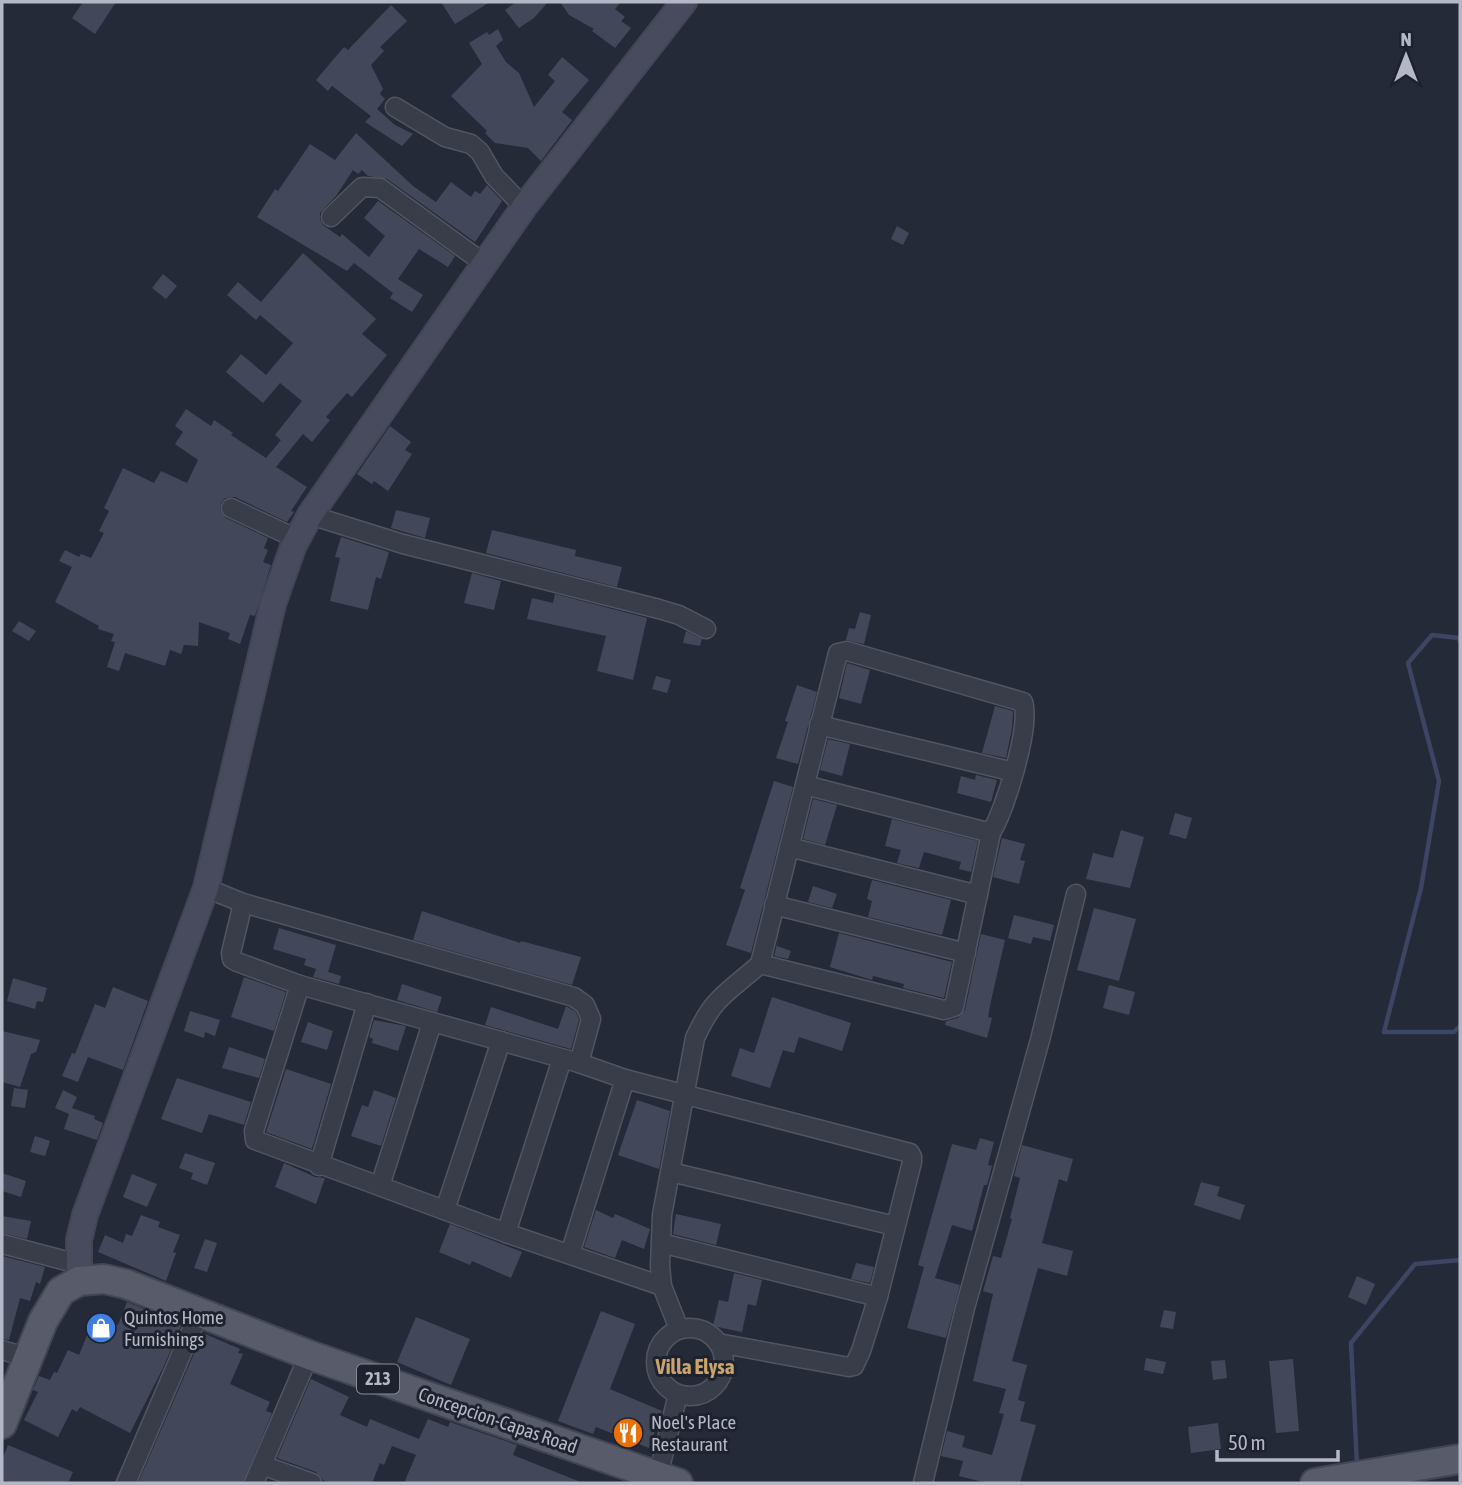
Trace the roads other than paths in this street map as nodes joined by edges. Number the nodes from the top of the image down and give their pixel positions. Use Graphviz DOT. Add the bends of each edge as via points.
graph roads {
  1 [pos="684,2"];
  2 [pos="395,107"];
  3 [pos="524,207"];
  4 [pos="331,217"];
  5 [pos="485,264"];
  6 [pos="231,508"];
  7 [pos="310,515"];
  8 [pos="297,539"];
  9 [pos="706,629"];
  10 [pos="819,724"];
  11 [pos="1014,772"];
  12 [pos="805,785"];
  13 [pos="991,833"];
  14 [pos="789,847"];
  15 [pos="206,888"];
  16 [pos="1076,894"];
  17 [pos="978,895"];
  18 [pos="243,904"];
  19 [pos="774,905"];
  20 [pos="966,953"];
  21 [pos="760,964"];
  22 [pos="300,985"];
  23 [pos="368,1003"];
  24 [pos="432,1023"];
  25 [pos="500,1041"];
  26 [pos="570,1061"];
  27 [pos="625,1079"];
  28 [pos="686,1095"];
  29 [pos="319,1166"];
  30 [pos="671,1172"];
  31 [pos="380,1186"];
  32 [pos="445,1210"];
  33 [pos="895,1226"];
  34 [pos="506,1233"];
  35 [pos="661,1243"];
  36 [pos="2,1244"];
  37 [pos="570,1254"];
  38 [pos="78,1272"];
  39 [pos="662,1286"];
  40 [pos="878,1297"];
  41 [pos="200,1313"];
  42 [pos="679,1329"];
  43 [pos="718,1343"];
  44 [pos="2,1350"];
  45 [pos="309,1355"];
  46 [pos="29,1358"];
  47 [pos="678,1394"];
  48 [pos="2,1423"];
  49 [pos="1460,1459"];
  50 [pos="262,1465"];
  51 [pos="668,1480"];
  52 [pos="127,1483"];
  53 [pos="254,1483"];
  54 [pos="312,1483"];
  55 [pos="923,1483"];
  56 [pos="1315,1483"];
  1 -- 3 [label="street"];
  2 -- 3 [label="street" via="445,137 471,144"];
  3 -- 5 [label="street"];
  4 -- 5 [label="street" via="362,187 380,188"];
  5 -- 7 [label="street"];
  6 -- 8 [label="street"];
  7 -- 8 [label="street"];
  7 -- 9 [label="street" via="402,544 651,606"];
  8 -- 15 [label="street" via="273,604"];
  10 -- 11 [label="street"];
  10 -- 11 [label="street" via="838,653 847,651 1023,702"];
  10 -- 12 [label="street"];
  11 -- 13 [label="street"];
  12 -- 13 [label="street"];
  12 -- 14 [label="street"];
  13 -- 17 [label="street"];
  14 -- 17 [label="street"];
  14 -- 19 [label="street"];
  15 -- 18 [label="street"];
  15 -- 38 [label="street" via="85,1215"];
  16 -- 55 [label="street"];
  17 -- 20 [label="street"];
  18 -- 22 [label="street" via="232,958"];
  18 -- 26 [label="street" via="574,997 585,1005 591,1019"];
  19 -- 20 [label="street"];
  19 -- 21 [label="street"];
  20 -- 21 [label="street" via="956,1004 950,1010"];
  21 -- 28 [label="street" via="705,1017 695,1038"];
  22 -- 23 [label="street"];
  22 -- 29 [label="street" via="254,1131 260,1143"];
  23 -- 24 [label="street"];
  23 -- 29 [label="street"];
  24 -- 25 [label="street"];
  24 -- 31 [label="street"];
  25 -- 26 [label="street"];
  25 -- 32 [label="street"];
  26 -- 27 [label="street"];
  26 -- 34 [label="street"];
  27 -- 28 [label="street"];
  27 -- 37 [label="street"];
  28 -- 30 [label="street"];
  28 -- 33 [label="street" via="906,1150 912,1162"];
  29 -- 31 [label="street"];
  30 -- 33 [label="street"];
  30 -- 35 [label="street"];
  31 -- 32 [label="street"];
  32 -- 34 [label="street"];
  33 -- 40 [label="street"];
  34 -- 37 [label="street"];
  35 -- 39 [label="street"];
  35 -- 40 [label="street"];
  36 -- 38 [label="street"];
  37 -- 39 [label="street"];
  38 -- 41 [label="main road, Concepcion-Capas Road / 213" via="126,1284"];
  38 -- 46 [label="main road" via="52,1303"];
  39 -- 42 [label="street"];
  40 -- 43 [label="street" via="854,1366"];
  41 -- 45 [label="main road, Concepcion-Capas Road / 213"];
  41 -- 52 [label="street"];
  42 -- 43 [label="street" via="695,1327 710,1333"];
  42 -- 47 [label="street" via="667,1336 655,1361 658,1375"];
  43 -- 47 [label="street" via="725,1357 717,1384 692,1396"];
  44 -- 46 [label="street"];
  45 -- 50 [label="street"];
  45 -- 51 [label="main road, Concepcion-Capas Road / 213"];
  46 -- 48 [label="main road"];
  47 -- 51 [label="street"];
  49 -- 56 [label="main road"];
  50 -- 53 [label="street"];
  50 -- 54 [label="street"];
}
